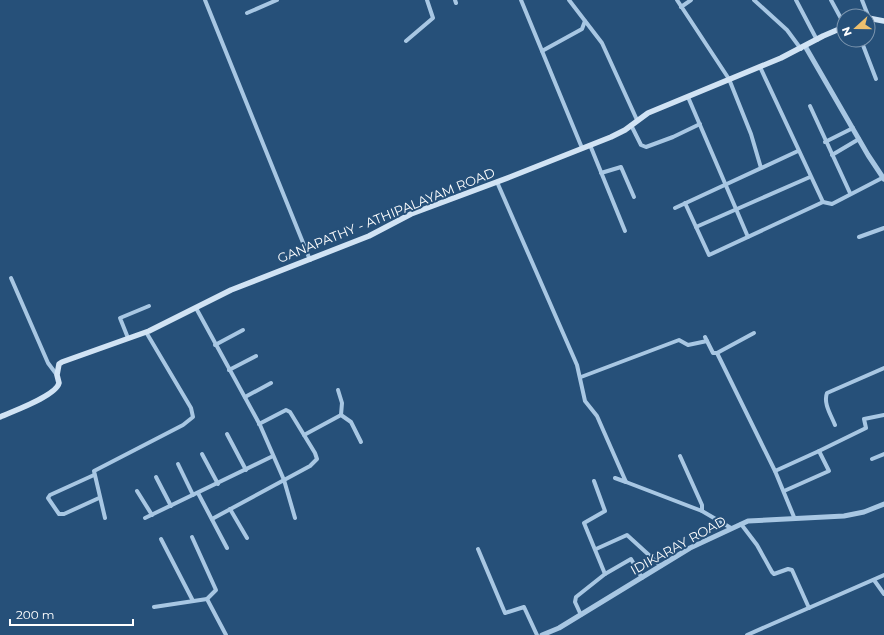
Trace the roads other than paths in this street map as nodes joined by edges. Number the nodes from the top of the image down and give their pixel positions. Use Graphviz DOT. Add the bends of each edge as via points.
graph roads {
  1 [pos="205,0"];
  2 [pos="277,0"];
  3 [pos="427,0"];
  4 [pos="521,0"];
  5 [pos="569,0"];
  6 [pos="677,0"];
  7 [pos="691,0"];
  8 [pos="754,0"];
  9 [pos="796,0"];
  10 [pos="831,0"];
  11 [pos="681,7"];
  12 [pos="836,9"];
  13 [pos="247,13"];
  14 [pos="585,21"];
  15 [pos="836,31"];
  16 [pos="817,40"];
  17 [pos="406,41"];
  18 [pos="803,47"];
  19 [pos="864,48"];
  20 [pos="542,51"];
  21 [pos="760,67"];
  22 [pos="729,79"];
  23 [pos="876,79"];
  24 [pos="688,96"];
  25 [pos="810,106"];
  26 [pos="637,120"];
  27 [pos="700,124"];
  28 [pos="631,125"];
  29 [pos="853,128"];
  30 [pos="859,139"];
  31 [pos="825,142"];
  32 [pos="590,145"];
  33 [pos="582,148"];
  34 [pos="798,151"];
  35 [pos="832,155"];
  36 [pos="761,168"];
  37 [pos="601,173"];
  38 [pos="810,177"];
  39 [pos="884,178"];
  40 [pos="497,182"];
  41 [pos="726,185"];
  42 [pos="850,193"];
  43 [pos="634,197"];
  44 [pos="823,202"];
  45 [pos="685,203"];
  46 [pos="675,208"];
  47 [pos="736,209"];
  48 [pos="696,227"];
  49 [pos="884,228"];
  50 [pos="625,231"];
  51 [pos="748,237"];
  52 [pos="859,237"];
  53 [pos="310,260"];
  54 [pos="11,278"];
  55 [pos="149,306"];
  56 [pos="196,308"];
  57 [pos="243,330"];
  58 [pos="146,332"];
  59 [pos="754,334"];
  60 [pos="128,338"];
  61 [pos="215,345"];
  62 [pos="717,353"];
  63 [pos="256,356"];
  64 [pos="884,368"];
  65 [pos="229,370"];
  66 [pos="57,375"];
  67 [pos="581,377"];
  68 [pos="271,383"];
  69 [pos="338,390"];
  70 [pos="245,397"];
  71 [pos="340,414"];
  72 [pos="884,415"];
  73 [pos="0,417"];
  74 [pos="259,424"];
  75 [pos="835,425"];
  76 [pos="227,434"];
  77 [pos="304,435"];
  78 [pos="361,442"];
  79 [pos="819,450"];
  80 [pos="202,454"];
  81 [pos="884,454"];
  82 [pos="273,456"];
  83 [pos="680,456"];
  84 [pos="872,459"];
  85 [pos="178,464"];
  86 [pos="246,470"];
  87 [pos="775,471"];
  88 [pos="94,475"];
  89 [pos="156,477"];
  90 [pos="615,478"];
  91 [pos="284,480"];
  92 [pos="594,481"];
  93 [pos="626,482"];
  94 [pos="218,484"];
  95 [pos="137,491"];
  96 [pos="784,491"];
  97 [pos="195,494"];
  98 [pos="99,498"];
  99 [pos="884,504"];
  100 [pos="171,506"];
  101 [pos="230,509"];
  102 [pos="702,511"];
  103 [pos="152,515"];
  104 [pos="794,517"];
  105 [pos="104,518"];
  106 [pos="145,518"];
  107 [pos="295,518"];
  108 [pos="212,519"];
  109 [pos="741,524"];
  110 [pos="731,528"];
  111 [pos="192,537"];
  112 [pos="247,538"];
  113 [pos="161,539"];
  114 [pos="227,548"];
  115 [pos="478,549"];
  116 [pos="596,550"];
  117 [pos="661,566"];
  118 [pos="605,574"];
  119 [pos="884,575"];
  120 [pos="642,578"];
  121 [pos="874,580"];
  122 [pos="884,594"];
  123 [pos="207,599"];
  124 [pos="193,601"];
  125 [pos="154,608"];
  126 [pos="809,608"];
  127 [pos="581,615"];
  128 [pos="226,635"];
  129 [pos="538,635"];
  130 [pos="542,635"];
  131 [pos="747,635"];
  1 -- 53 [label="street"];
  2 -- 13 [label="street"];
  3 -- 17 [label="street" via="433,18"];
  4 -- 20 [label="street"];
  5 -- 14 [label="street"];
  6 -- 11 [label="street"];
  7 -- 11 [label="street"];
  8 -- 18 [label="street"];
  9 -- 16 [label="street"];
  10 -- 12 [label="street"];
  11 -- 22 [label="street"];
  14 -- 20 [label="street" via="582,29"];
  14 -- 26 [label="street" via="602,43"];
  15 -- 16 [label="main road, GANAPATHY - ATHIPALAYAM ROAD"];
  16 -- 18 [label="main road, GANAPATHY - ATHIPALAYAM ROAD"];
  18 -- 21 [label="main road, GANAPATHY - ATHIPALAYAM ROAD"];
  18 -- 29 [label="street"];
  19 -- 23 [label="street"];
  20 -- 33 [label="street"];
  21 -- 22 [label="main road, GANAPATHY - ATHIPALAYAM ROAD"];
  21 -- 34 [label="street"];
  22 -- 24 [label="main road, GANAPATHY - ATHIPALAYAM ROAD"];
  22 -- 36 [label="street" via="751,134"];
  24 -- 26 [label="main road, GANAPATHY - ATHIPALAYAM ROAD"];
  24 -- 27 [label="street"];
  25 -- 31 [label="street"];
  26 -- 28 [label="main road, GANAPATHY - ATHIPALAYAM ROAD"];
  27 -- 28 [label="street" via="646,147 641,145"];
  27 -- 41 [label="street"];
  28 -- 32 [label="main road, GANAPATHY - ATHIPALAYAM ROAD"];
  29 -- 30 [label="street"];
  29 -- 31 [label="street"];
  30 -- 35 [label="street"];
  30 -- 39 [label="street"];
  31 -- 35 [label="street"];
  32 -- 33 [label="main road, GANAPATHY - ATHIPALAYAM ROAD"];
  32 -- 37 [label="street"];
  33 -- 40 [label="main road, GANAPATHY - ATHIPALAYAM ROAD"];
  34 -- 36 [label="street"];
  34 -- 38 [label="street"];
  35 -- 42 [label="street"];
  36 -- 41 [label="street"];
  37 -- 43 [label="street" via="621,167"];
  37 -- 50 [label="street"];
  38 -- 44 [label="street"];
  38 -- 47 [label="street"];
  39 -- 42 [label="street"];
  40 -- 53 [label="main road, GANAPATHY - ATHIPALAYAM ROAD" via="411,214 370,236"];
  40 -- 67 [label="street"];
  41 -- 45 [label="street"];
  41 -- 47 [label="street"];
  42 -- 44 [label="street" via="832,204"];
  44 -- 51 [label="street"];
  45 -- 46 [label="street"];
  45 -- 48 [label="street"];
  47 -- 48 [label="street"];
  47 -- 51 [label="street"];
  48 -- 51 [label="street" via="709,255"];
  49 -- 52 [label="street"];
  53 -- 56 [label="main road, GANAPATHY - ATHIPALAYAM ROAD" via="231,290"];
  54 -- 66 [label="street" via="48,363"];
  55 -- 60 [label="street" via="120,318"];
  56 -- 58 [label="main road, GANAPATHY - ATHIPALAYAM ROAD"];
  56 -- 61 [label="street"];
  57 -- 61 [label="street"];
  58 -- 60 [label="main road, GANAPATHY - ATHIPALAYAM ROAD"];
  58 -- 88 [label="street" via="191,408 193,417 183,425 94,471"];
  59 -- 62 [label="street"];
  60 -- 66 [label="main road, GANAPATHY - ATHIPALAYAM ROAD" via="62,362 59,364"];
  61 -- 65 [label="street"];
  62 -- 67 [label="street" via="713,353 706,339 688,345 679,340"];
  62 -- 87 [label="street"];
  63 -- 65 [label="street"];
  64 -- 75 [label="street" via="827,392 826,403"];
  65 -- 70 [label="street"];
  66 -- 73 [label="main road, GANAPATHY - ATHIPALAYAM ROAD" via="59,383 56,390"];
  67 -- 93 [label="street" via="585,401 597,416"];
  68 -- 70 [label="street"];
  69 -- 71 [label="street" via="342,403"];
  70 -- 74 [label="street"];
  71 -- 77 [label="street"];
  71 -- 78 [label="street" via="351,422"];
  72 -- 79 [label="street" via="864,419 866,428"];
  74 -- 77 [label="street" via="286,410 293,416"];
  74 -- 82 [label="street"];
  76 -- 86 [label="street"];
  77 -- 91 [label="street" via="317,459 310,466"];
  79 -- 87 [label="street"];
  79 -- 96 [label="street" via="829,471"];
  80 -- 94 [label="street"];
  81 -- 84 [label="street"];
  82 -- 86 [label="street"];
  82 -- 91 [label="street"];
  83 -- 102 [label="street" via="702,505"];
  85 -- 97 [label="street"];
  86 -- 94 [label="street"];
  87 -- 96 [label="street"];
  88 -- 98 [label="street"];
  88 -- 98 [label="street" via="48,498 59,514 64,514"];
  89 -- 100 [label="street"];
  90 -- 93 [label="street"];
  91 -- 101 [label="street"];
  91 -- 107 [label="street"];
  92 -- 116 [label="street" via="605,511 584,523"];
  93 -- 102 [label="street"];
  94 -- 97 [label="street"];
  95 -- 103 [label="street"];
  96 -- 104 [label="street"];
  97 -- 100 [label="street"];
  97 -- 108 [label="street"];
  98 -- 105 [label="street"];
  99 -- 104 [label="street, IDIKARAY ROAD" via="844,516"];
  100 -- 103 [label="street"];
  101 -- 108 [label="street"];
  101 -- 112 [label="street"];
  102 -- 110 [label="street"];
  103 -- 106 [label="street"];
  104 -- 109 [label="street, IDIKARAY ROAD" via="748,521"];
  108 -- 114 [label="street"];
  109 -- 110 [label="street, IDIKARAY ROAD"];
  109 -- 126 [label="street" via="774,574 792,570"];
  110 -- 117 [label="street, IDIKARAY ROAD"];
  111 -- 123 [label="street" via="216,590"];
  113 -- 124 [label="street"];
  115 -- 129 [label="street" via="505,614 524,607"];
  116 -- 117 [label="street" via="627,535"];
  116 -- 118 [label="street"];
  117 -- 120 [label="street, IDIKARAY ROAD"];
  118 -- 120 [label="street" via="631,559"];
  118 -- 127 [label="street" via="576,597 575,602"];
  119 -- 121 [label="street"];
  120 -- 127 [label="street, IDIKARAY ROAD"];
  121 -- 122 [label="street"];
  121 -- 126 [label="street"];
  123 -- 124 [label="street"];
  123 -- 128 [label="street"];
  124 -- 125 [label="street"];
  126 -- 131 [label="street"];
  127 -- 130 [label="street, IDIKARAY ROAD"];
}
